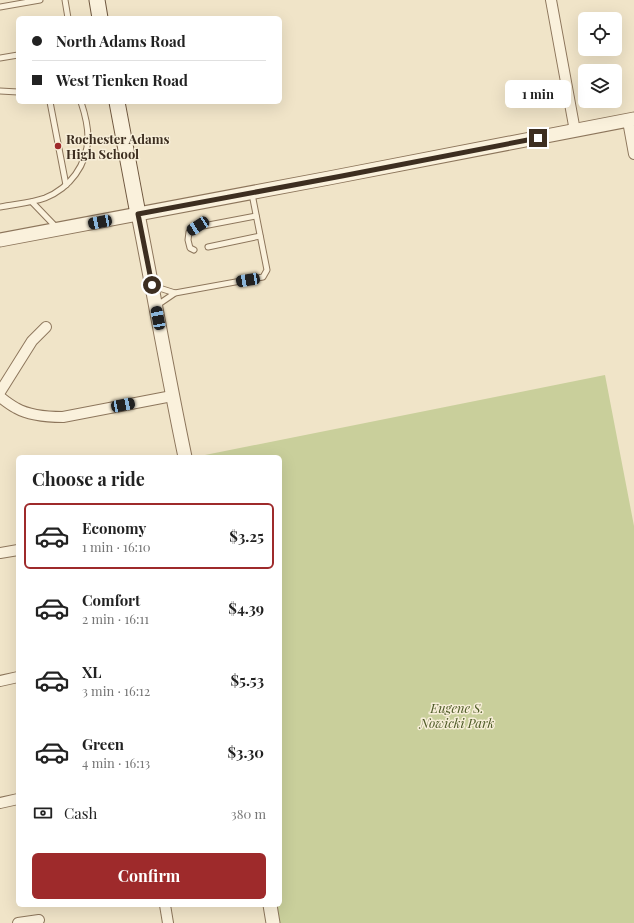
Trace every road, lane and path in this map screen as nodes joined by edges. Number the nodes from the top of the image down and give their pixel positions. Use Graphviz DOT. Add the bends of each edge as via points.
graph roads {
  1 [pos="40,0"];
  2 [pos="65,0"];
  3 [pos="97,0"];
  4 [pos="551,0"];
  5 [pos="0,7"];
  6 [pos="68,16"];
  7 [pos="100,16"];
  8 [pos="16,55"];
  9 [pos="0,58"];
  10 [pos="0,91"];
  11 [pos="16,92"];
  12 [pos="50,104"];
  13 [pos="82,104"];
  14 [pos="116,104"];
  15 [pos="631,120"];
  16 [pos="575,131"];
  17 [pos="634,154"];
  18 [pos="66,185"];
  19 [pos="252,193"];
  20 [pos="32,202"];
  21 [pos="0,207"];
  22 [pos="138,214"];
  23 [pos="256,216"];
  24 [pos="58,230"];
  25 [pos="260,236"];
  26 [pos="0,240"];
  27 [pos="208,247"];
  28 [pos="194,250"];
  29 [pos="152,285"];
  30 [pos="175,293"];
  31 [pos="156,306"];
  32 [pos="46,327"];
  33 [pos="0,392"];
  34 [pos="172,396"];
  35 [pos="0,397"];
  36 [pos="185,455"];
  37 [pos="16,550"];
  38 [pos="0,553"];
  39 [pos="16,677"];
  40 [pos="0,680"];
  41 [pos="16,799"];
  42 [pos="0,803"];
  43 [pos="165,907"];
  44 [pos="270,907"];
  45 [pos="39,920"];
  46 [pos="18,923"];
  47 [pos="168,923"];
  48 [pos="273,923"];
  1 -- 5 [label="lane"];
  2 -- 6 [label="lane"];
  3 -- 7 [label="main road"];
  4 -- 16 [label="street"];
  8 -- 9 [label="lane"];
  10 -- 11 [label="lane"];
  12 -- 18 [label="lane"];
  13 -- 18 [label="lane" via="88,140 81,166"];
  14 -- 22 [label="main road"];
  15 -- 16 [label="street"];
  15 -- 17 [label="street"];
  16 -- 19 [label="street"];
  18 -- 20 [label="lane" via="51,195"];
  19 -- 22 [label="street"];
  19 -- 23 [label="lane"];
  20 -- 21 [label="lane"];
  20 -- 24 [label="lane"];
  22 -- 24 [label="street"];
  22 -- 29 [label="street"];
  23 -- 25 [label="lane"];
  23 -- 28 [label="lane" via="198,226 189,232 190,248"];
  24 -- 26 [label="street"];
  25 -- 27 [label="lane"];
  25 -- 30 [label="lane" via="267,270 262,277"];
  29 -- 30 [label="lane"];
  29 -- 31 [label="street"];
  30 -- 31 [label="lane"];
  31 -- 34 [label="street"];
  32 -- 33 [label="street" via="32,341"];
  34 -- 35 [label="street" via="63,417 30,414"];
  34 -- 36 [label="street"];
  37 -- 38 [label="street"];
  39 -- 40 [label="street"];
  41 -- 42 [label="street"];
  43 -- 47 [label="street"];
  44 -- 48 [label="street"];
  45 -- 46 [label="street"];
}
